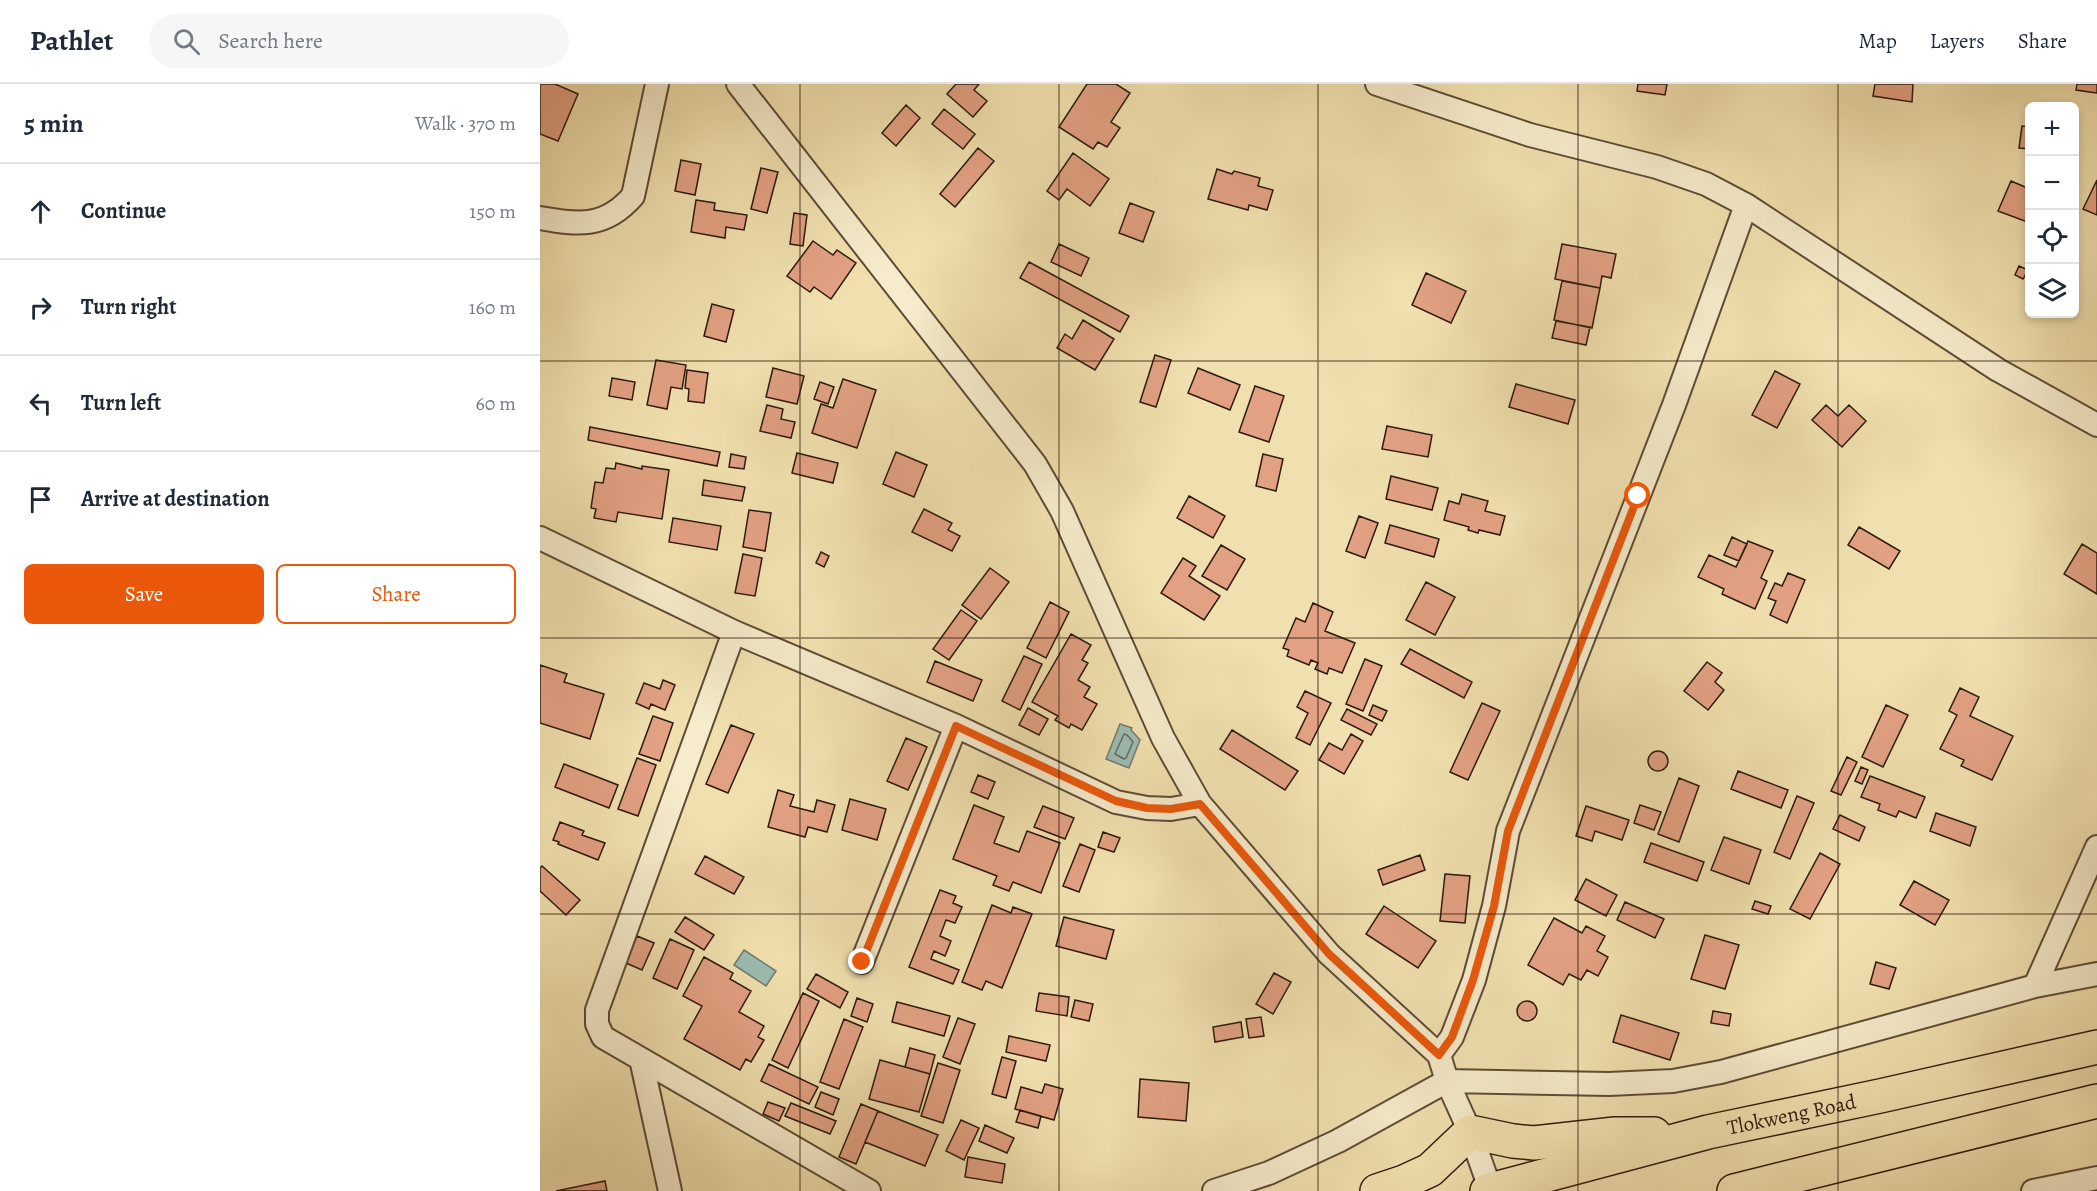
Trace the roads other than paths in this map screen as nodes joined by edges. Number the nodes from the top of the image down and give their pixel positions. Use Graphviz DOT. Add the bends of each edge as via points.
graph roads {
  1 [pos="657,84"];
  2 [pos="738,84"];
  3 [pos="1377,84"];
  4 [pos="1746,205"];
  5 [pos="540,218"];
  6 [pos="2097,425"];
  7 [pos="540,538"];
  8 [pos="734,632"];
  9 [pos="956,726"];
  10 [pos="1200,804"];
  11 [pos="2097,847"];
  12 [pos="862,962"];
  13 [pos="2097,974"];
  14 [pos="2035,986"];
  15 [pos="2097,1047"];
  16 [pos="1439,1055"];
  17 [pos="641,1059"];
  18 [pos="1447,1080"];
  19 [pos="2097,1101"];
  20 [pos="1470,1132"];
  21 [pos="1707,1132"];
  22 [pos="2097,1178"];
  23 [pos="670,1191"];
  24 [pos="869,1191"];
  25 [pos="1214,1191"];
  26 [pos="1377,1191"];
  27 [pos="1490,1191"];
  28 [pos="1734,1191"];
  29 [pos="2033,1191"];
  1 -- 5 [label="street" via="633,196 623,208 592,223"];
  2 -- 10 [label="street" via="1035,464 1062,511 1163,738"];
  3 -- 4 [label="street" via="1530,135 1657,167 1706,184"];
  4 -- 6 [label="street" via="1998,370"];
  4 -- 16 [label="street" via="1674,405 1508,831 1494,906 1473,980 1452,1037"];
  7 -- 8 [label="street"];
  8 -- 9 [label="street"];
  8 -- 17 [label="street" via="597,1010 597,1024 603,1037"];
  9 -- 10 [label="street" via="1116,801 1171,809"];
  9 -- 12 [label="street"];
  10 -- 16 [label="street" via="1329,954"];
  11 -- 14 [label="street"];
  13 -- 14 [label="street"];
  14 -- 18 [label="street" via="1721,1072 1673,1081 1609,1084"];
  15 -- 21 [label="main road, Tlokweng Road"];
  16 -- 18 [label="street"];
  17 -- 23 [label="street"];
  17 -- 24 [label="street"];
  18 -- 20 [label="street"];
  18 -- 25 [label="street" via="1328,1146 1269,1173"];
  19 -- 28 [label="main road"];
  20 -- 21 [label="main road" via="1534,1143 1615,1134 1647,1135 1694,1127"];
  20 -- 26 [label="main road" via="1430,1170"];
  20 -- 27 [label="street"];
  21 -- 27 [label="main road, Tlokweng Road"];
  22 -- 29 [label="street"];
}
